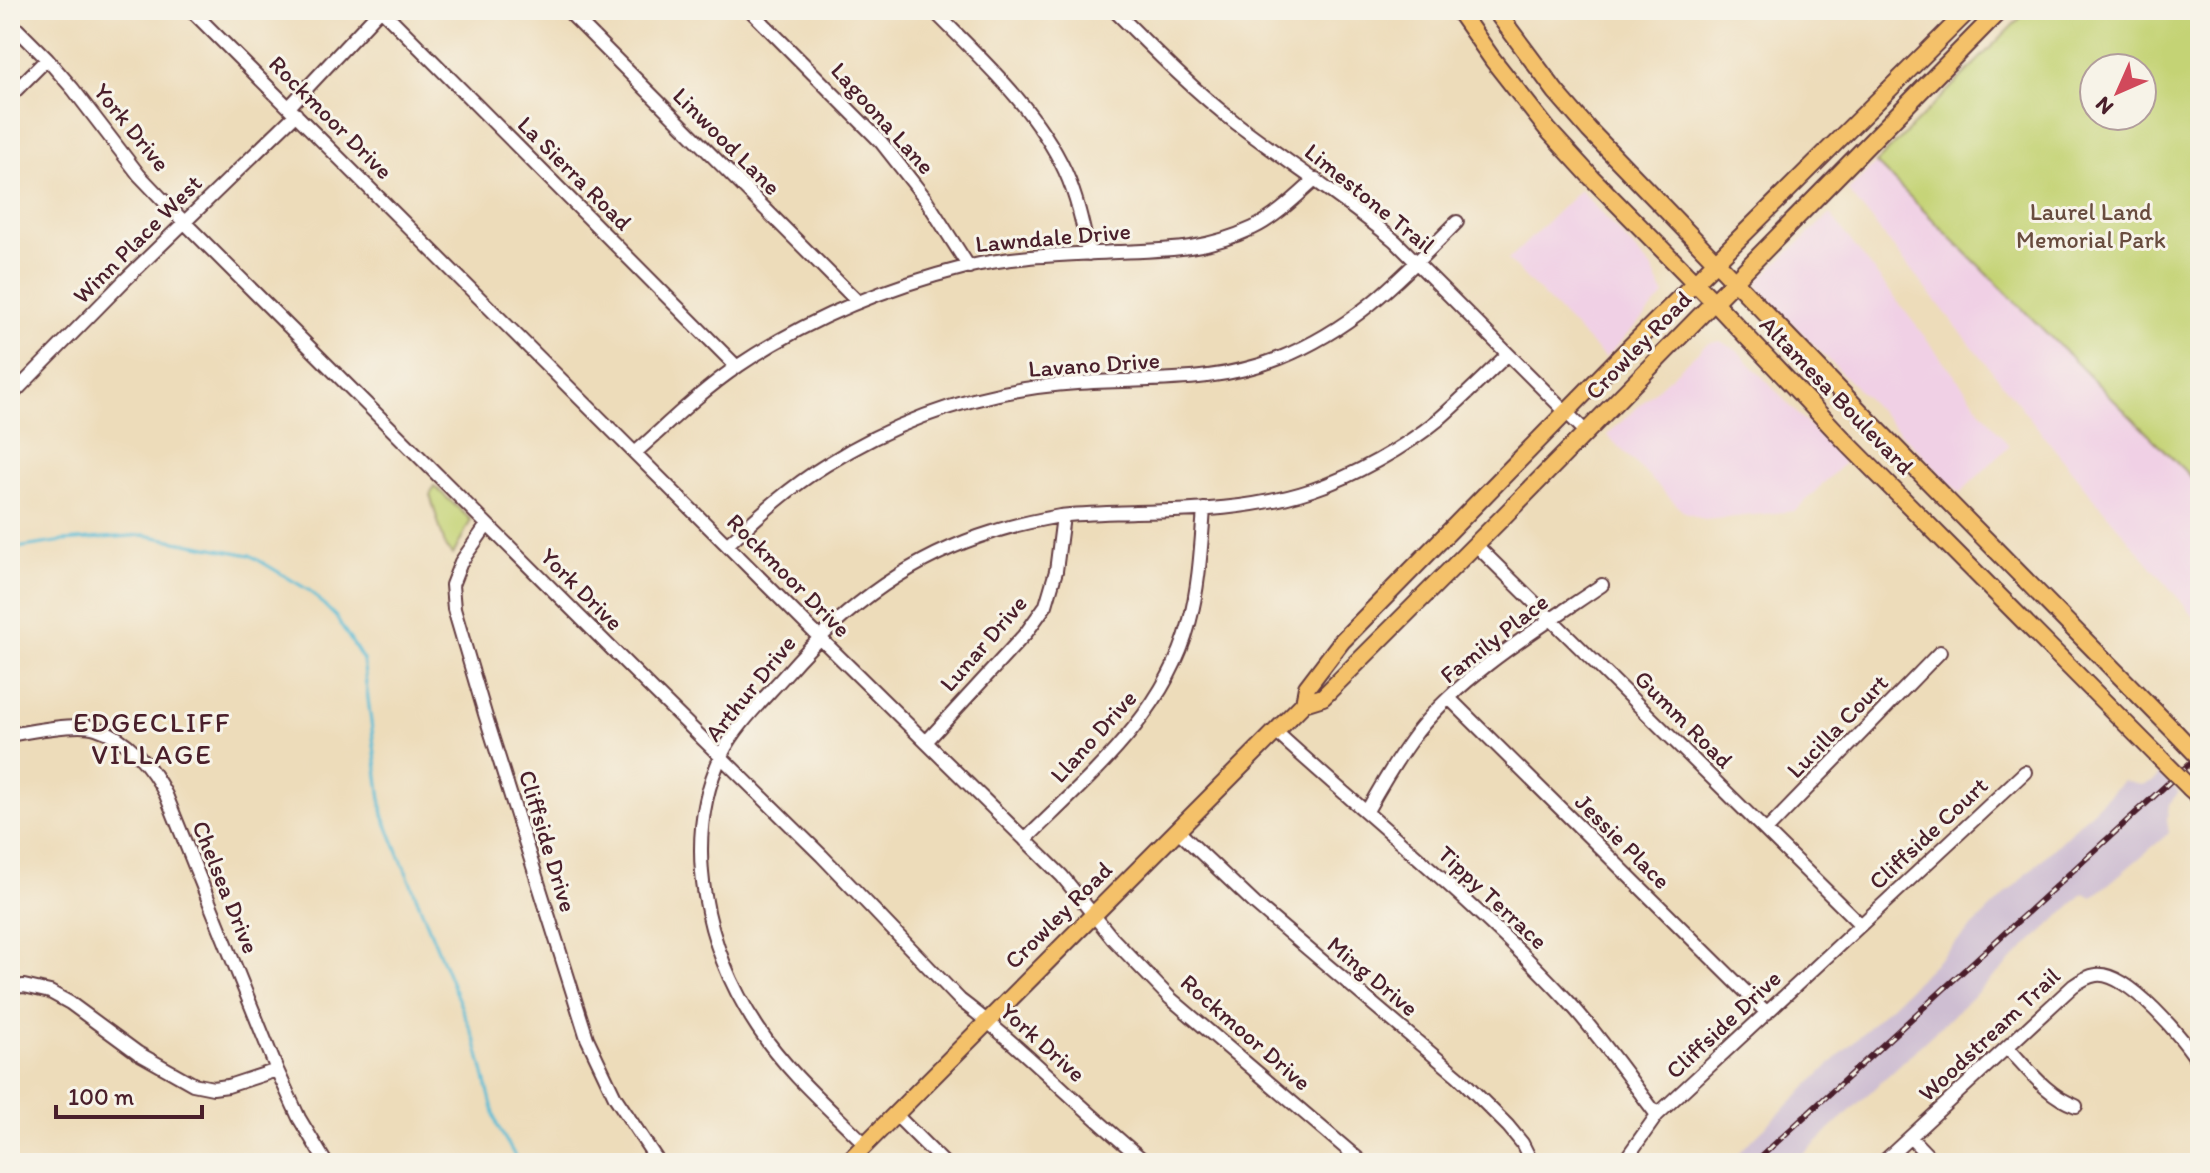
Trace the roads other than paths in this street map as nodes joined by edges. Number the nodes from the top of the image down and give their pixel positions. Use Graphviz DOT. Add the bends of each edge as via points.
graph roads {
  1 [pos="191,10"];
  2 [pos="381,10"];
  3 [pos="567,10"];
  4 [pos="750,10"];
  5 [pos="933,10"];
  6 [pos="1114,10"];
  7 [pos="1458,10"];
  8 [pos="1495,10"];
  9 [pos="2000,10"];
  10 [pos="1960,13"];
  11 [pos="10,22"];
  12 [pos="47,59"];
  13 [pos="1949,62"];
  14 [pos="1553,87"];
  15 [pos="10,96"];
  16 [pos="1529,105"];
  17 [pos="293,110"];
  18 [pos="1316,179"];
  19 [pos="184,222"];
  20 [pos="1457,222"];
  21 [pos="1089,254"];
  22 [pos="1715,261"];
  23 [pos="1418,262"];
  24 [pos="969,267"];
  25 [pos="1734,281"];
  26 [pos="1694,282"];
  27 [pos="858,302"];
  28 [pos="1714,302"];
  29 [pos="1508,354"];
  30 [pos="737,367"];
  31 [pos="10,397"];
  32 [pos="1566,412"];
  33 [pos="1586,432"];
  34 [pos="1892,445"];
  35 [pos="635,453"];
  36 [pos="1864,460"];
  37 [pos="1204,509"];
  38 [pos="1063,516"];
  39 [pos="487,525"];
  40 [pos="727,545"];
  41 [pos="1476,545"];
  42 [pos="1602,585"];
  43 [pos="1552,619"];
  44 [pos="820,638"];
  45 [pos="1940,652"];
  46 [pos="1450,699"];
  47 [pos="1304,703"];
  48 [pos="1276,732"];
  49 [pos="10,735"];
  50 [pos="926,742"];
  51 [pos="721,756"];
  52 [pos="2200,758"];
  53 [pos="2025,772"];
  54 [pos="2195,793"];
  55 [pos="1367,811"];
  56 [pos="1177,830"];
  57 [pos="1766,831"];
  58 [pos="1025,840"];
  59 [pos="1094,914"];
  60 [pos="1861,925"];
  61 [pos="10,987"];
  62 [pos="1767,1013"];
  63 [pos="987,1020"];
  64 [pos="2007,1047"];
  65 [pos="2200,1065"];
  66 [pos="277,1070"];
  67 [pos="2076,1106"];
  68 [pos="895,1114"];
  69 [pos="1657,1115"];
  70 [pos="1910,1137"];
  71 [pos="865,1144"];
  72 [pos="326,1163"];
  73 [pos="659,1163"];
  74 [pos="847,1163"];
  75 [pos="944,1163"];
  76 [pos="1147,1163"];
  77 [pos="1363,1163"];
  78 [pos="1532,1163"];
  79 [pos="1623,1163"];
  80 [pos="1882,1163"];
  81 [pos="1935,1163"];
  1 -- 17 [label="street, Rockmoor Drive"];
  2 -- 17 [label="street, Winn Place West"];
  2 -- 30 [label="street, La Sierra Road"];
  3 -- 27 [label="street, Linwood Lane"];
  4 -- 24 [label="street, Lagoona Lane" via="881,142"];
  5 -- 21 [label="street" via="999,77 1046,136 1067,174"];
  6 -- 18 [label="street, Limestone Trail" via="1200,94"];
  7 -- 16 [label="main road, Altamesa Boulevard"];
  8 -- 14 [label="main road, Altamesa Boulevard"];
  9 -- 13 [label="main road, Crowley Road"];
  10 -- 13 [label="main road"];
  10 -- 22 [label="main road, Crowley Road"];
  11 -- 12 [label="street, York Drive"];
  12 -- 15 [label="street"];
  12 -- 19 [label="street, York Drive" via="139,175"];
  13 -- 25 [label="main road, Crowley Road"];
  14 -- 16 [label="main road"];
  14 -- 22 [label="main road, Altamesa Boulevard"];
  16 -- 26 [label="main road, Altamesa Boulevard"];
  17 -- 19 [label="street, Winn Place West"];
  17 -- 35 [label="street, Rockmoor Drive"];
  18 -- 21 [label="street, Lawndale Drive" via="1257,226 1222,241 1187,249"];
  18 -- 23 [label="street, Limestone Trail"];
  19 -- 31 [label="street, Winn Place West"];
  19 -- 39 [label="street, York Drive"];
  20 -- 23 [label="street, Lavano Drive"];
  21 -- 24 [label="street, Lawndale Drive"];
  22 -- 25 [label="main road, Altamesa Boulevard"];
  22 -- 26 [label="main road, Crowley Road"];
  23 -- 29 [label="street, Limestone Trail"];
  23 -- 40 [label="street, Lavano Drive" via="1326,336 1226,375 1032,388 927,414 824,466"];
  24 -- 27 [label="street, Lawndale Drive"];
  25 -- 28 [label="main road, Crowley Road"];
  25 -- 34 [label="main road, Altamesa Boulevard"];
  26 -- 28 [label="main road, Altamesa Boulevard"];
  26 -- 32 [label="main road, Crowley Road"];
  27 -- 30 [label="street, Lawndale Drive"];
  28 -- 33 [label="main road, Crowley Road"];
  28 -- 36 [label="main road, Altamesa Boulevard"];
  29 -- 32 [label="street, Limestone Trail"];
  29 -- 37 [label="street, Arthur Drive" via="1437,421 1379,459 1311,490"];
  30 -- 35 [label="street, Lawndale Drive"];
  32 -- 33 [label="street, Limestone Trail"];
  32 -- 47 [label="main road, Crowley Road" via="1342,641 1307,687"];
  33 -- 41 [label="main road, Crowley Road"];
  34 -- 36 [label="main road"];
  34 -- 52 [label="main road, Altamesa Boulevard, bridge"];
  35 -- 40 [label="street, Rockmoor Drive"];
  36 -- 54 [label="main road, Altamesa Boulevard, bridge"];
  37 -- 38 [label="street, Arthur Drive"];
  37 -- 58 [label="street, Llano Drive" via="1189,625 1158,695 1126,737"];
  38 -- 44 [label="street, Arthur Drive" via="991,533 917,563 873,591"];
  38 -- 50 [label="street, Lunar Drive" via="1046,605"];
  39 -- 51 [label="street, York Drive"];
  39 -- 73 [label="street, Cliffside Drive" via="461,562 452,585 454,609 587,1038 615,1097"];
  40 -- 44 [label="street, Rockmoor Drive"];
  41 -- 43 [label="street, Gumm Road"];
  41 -- 47 [label="main road, Crowley Road" via="1323,697"];
  42 -- 43 [label="street, Family Place"];
  43 -- 46 [label="street, Family Place" via="1483,668"];
  43 -- 57 [label="street, Gumm Road"];
  44 -- 50 [label="street, Rockmoor Drive"];
  44 -- 51 [label="street, Arthur Drive" via="740,727"];
  45 -- 57 [label="street, Lucilla Court"];
  46 -- 55 [label="street, Family Place" via="1418,731"];
  46 -- 62 [label="street, Jessie Place"];
  47 -- 48 [label="main road, Crowley Road"];
  48 -- 55 [label="street, Tippy Terrace"];
  48 -- 56 [label="main road, Crowley Road"];
  49 -- 66 [label="street, Chelsea Drive" via="97,728 151,769"];
  50 -- 58 [label="street, Rockmoor Drive"];
  51 -- 63 [label="street, York Drive" via="960,1000"];
  51 -- 71 [label="street, Arthur Drive" via="709,785 701,850 705,897 721,957 768,1041"];
  53 -- 60 [label="street, Cliffside Court"];
  55 -- 69 [label="street, Tippy Terrace" via="1448,882 1569,1002"];
  56 -- 59 [label="main road, Crowley Road"];
  56 -- 78 [label="street, Ming Drive" via="1255,904 1459,1077 1508,1126"];
  57 -- 60 [label="street, Gumm Road"];
  58 -- 59 [label="street, Rockmoor Drive"];
  59 -- 63 [label="main road, Crowley Road"];
  59 -- 77 [label="street, Rockmoor Drive" via="1170,998"];
  60 -- 62 [label="street, Cliffside Drive"];
  61 -- 66 [label="street" via="50,992 193,1084 228,1086"];
  62 -- 69 [label="street, Cliffside Drive"];
  63 -- 68 [label="main road, Crowley Road"];
  63 -- 76 [label="street, York Drive"];
  64 -- 65 [label="street, Woodstream Trail" via="2073,986 2104,975 2133,990 2171,1025"];
  64 -- 67 [label="street" via="2051,1094"];
  64 -- 70 [label="street, Woodstream Trail"];
  66 -- 72 [label="street, Chelsea Drive"];
  68 -- 71 [label="main road, Crowley Road"];
  68 -- 75 [label="street"];
  69 -- 79 [label="street, Cliffside Drive"];
  70 -- 80 [label="street, Woodstream Trail"];
  70 -- 81 [label="street"];
  71 -- 74 [label="main road, Crowley Road"];
}
